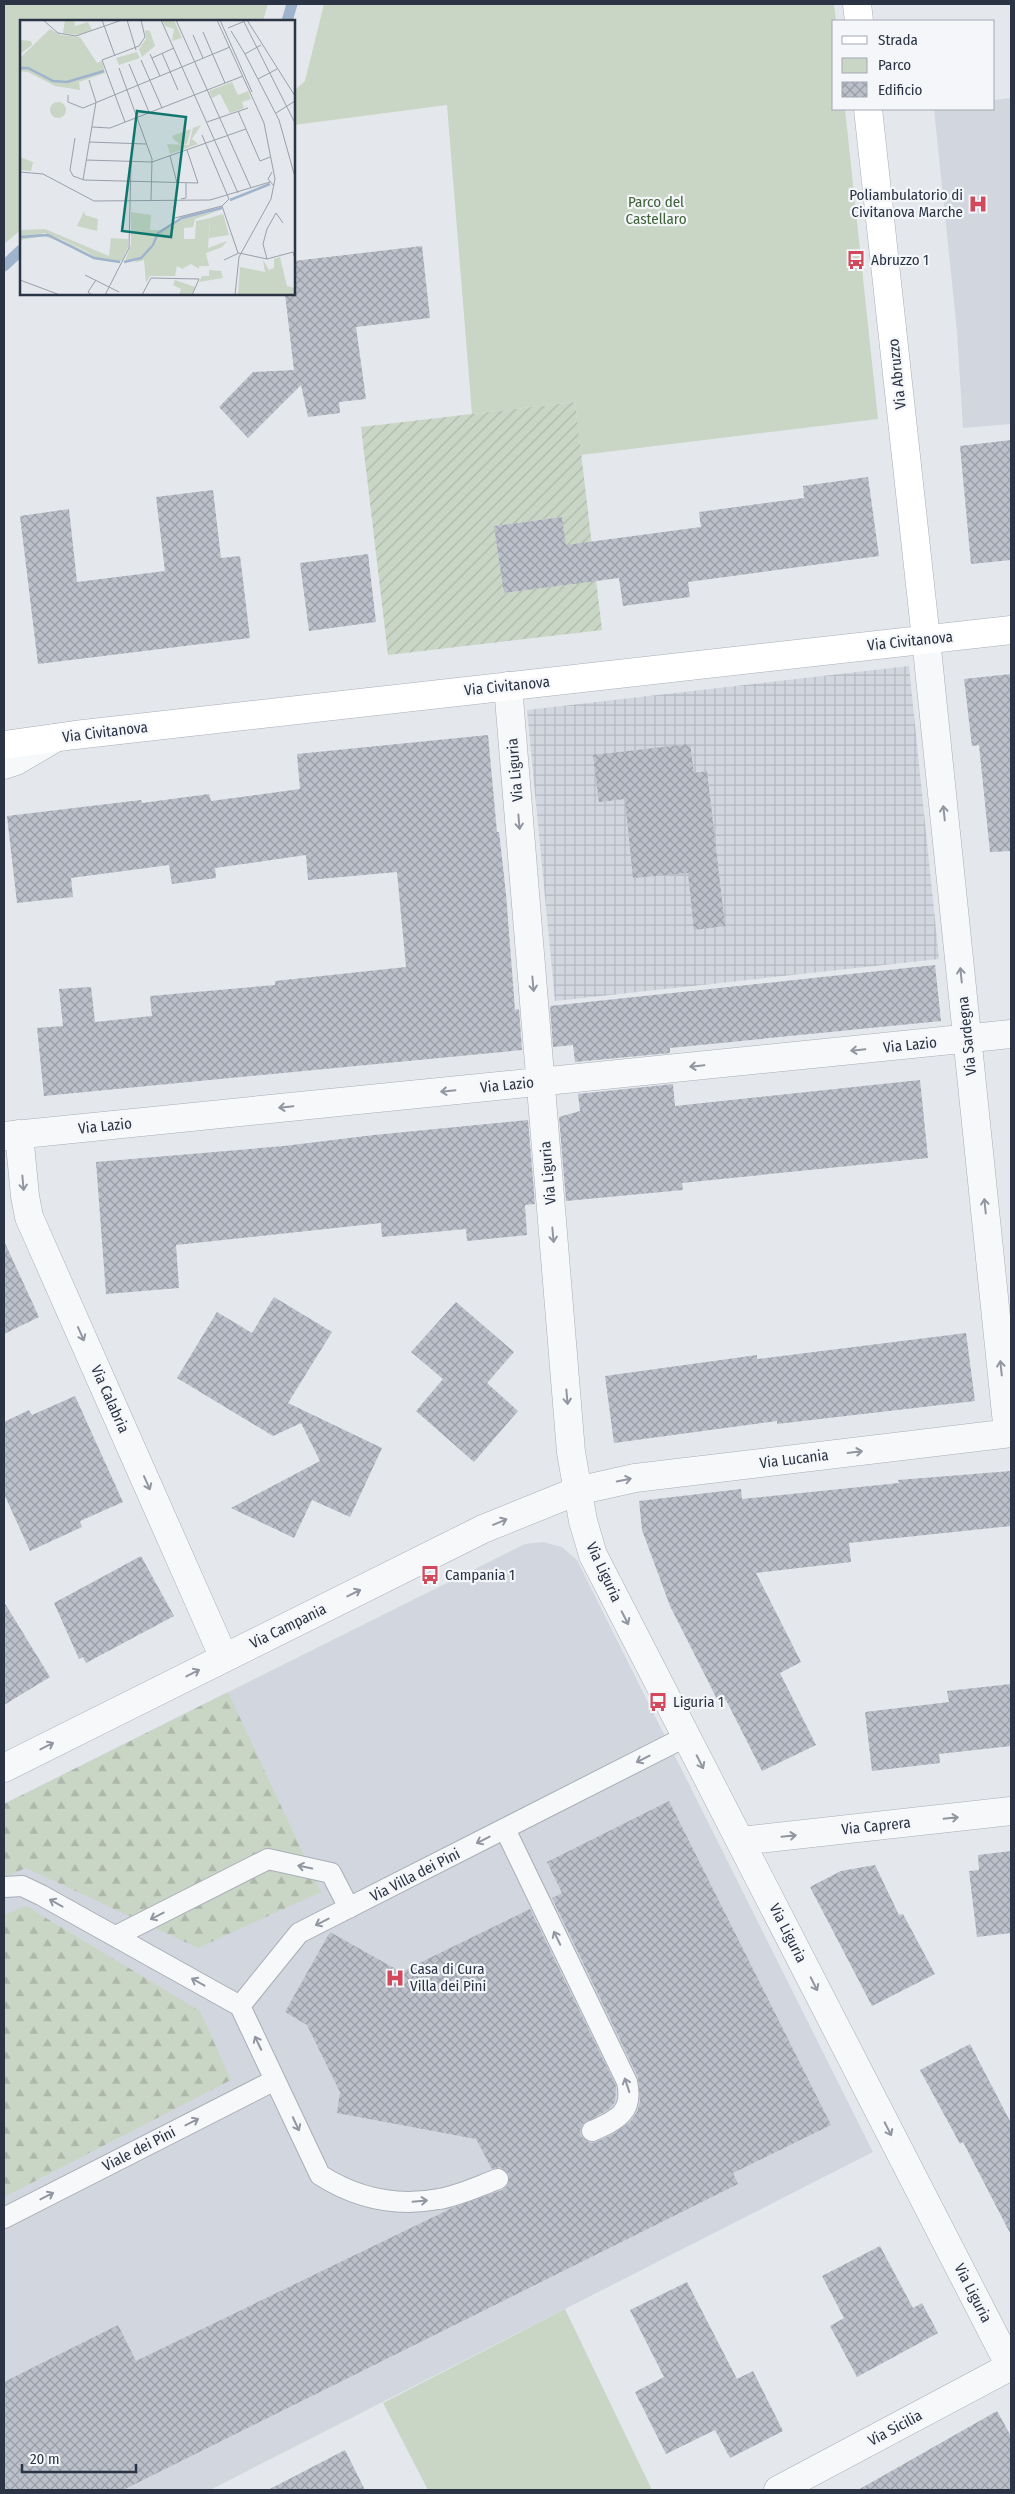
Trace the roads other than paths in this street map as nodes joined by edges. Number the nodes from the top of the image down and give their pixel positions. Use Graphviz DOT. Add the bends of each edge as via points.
graph roads {
  1 [pos="857,4"];
  2 [pos="859,20"];
  3 [pos="868,110"];
  4 [pos="1011,630"];
  5 [pos="926,639"];
  6 [pos="508,686"];
  7 [pos="56,738"];
  8 [pos="4,746"];
  9 [pos="4,765"];
  10 [pos="1011,1034"];
  11 [pos="968,1039"];
  12 [pos="541,1082"];
  13 [pos="12,1135"];
  14 [pos="1010,1433"];
  15 [pos="577,1491"];
  16 [pos="224,1658"];
  17 [pos="686,1736"];
  18 [pos="4,1768"];
  19 [pos="1011,1811"];
  20 [pos="505,1829"];
  21 [pos="741,1841"];
  22 [pos="4,1887"];
  23 [pos="349,1908"];
  24 [pos="116,1936"];
  25 [pos="240,2006"];
  26 [pos="275,2080"];
  27 [pos="592,2131"];
  28 [pos="498,2180"];
  29 [pos="4,2218"];
  30 [pos="1011,2366"];
  31 [pos="778,2490"];
  1 -- 2 [label="street"];
  3 -- 5 [label="street, Via Abruzzo"];
  4 -- 5 [label="street, Via Civitanova"];
  5 -- 6 [label="street, Via Civitanova"];
  11 -- 5 [label="street, Via Sardegna, one-way"];
  6 -- 7 [label="street, Via Civitanova"];
  6 -- 12 [label="street, Via Liguria, one-way"];
  7 -- 8 [label="street, Via Civitanova"];
  7 -- 9 [label="street"];
  10 -- 11 [label="street, Via Lazio"];
  11 -- 12 [label="street, Via Lazio, one-way"];
  14 -- 11 [label="street, Via Sardegna, one-way"];
  12 -- 13 [label="street, Via Lazio, one-way"];
  12 -- 15 [label="street, Via Liguria, one-way" via="570,1442"];
  13 -- 16 [label="street, Via Calabria, one-way" via="30,1217"];
  15 -- 14 [label="street, Via Lucania, one-way" via="635,1478"];
  16 -- 15 [label="street, Via Campania, one-way" via="484,1529"];
  15 -- 17 [label="street, Via Liguria, one-way" via="592,1555"];
  18 -- 16 [label="street, Via Campania, one-way"];
  17 -- 20 [label="lane, Via Villa dei Pini, one-way"];
  17 -- 21 [label="street, Via Liguria, one-way"];
  21 -- 19 [label="street, Via Caprera, one-way"];
  20 -- 23 [label="lane, Via Villa dei Pini, one-way"];
  27 -- 20 [label="lane, one-way" via="619,2116 628,2106 627,2082"];
  21 -- 30 [label="street, Via Liguria, one-way"];
  24 -- 22 [label="lane, one-way" via="22,1886"];
  23 -- 24 [label="lane, one-way" via="330,1872 268,1859"];
  23 -- 25 [label="lane, Via Villa dei Pini, one-way" via="299,1934"];
  25 -- 24 [label="lane, one-way"];
  26 -- 25 [label="lane, one-way"];
  26 -- 28 [label="lane, one-way" via="320,2175 334,2184 368,2198 400,2203 440,2199"];
  29 -- 26 [label="lane, Viale dei Pini, one-way"];
  30 -- 31 [label="street, Via Sicilia"];
}
